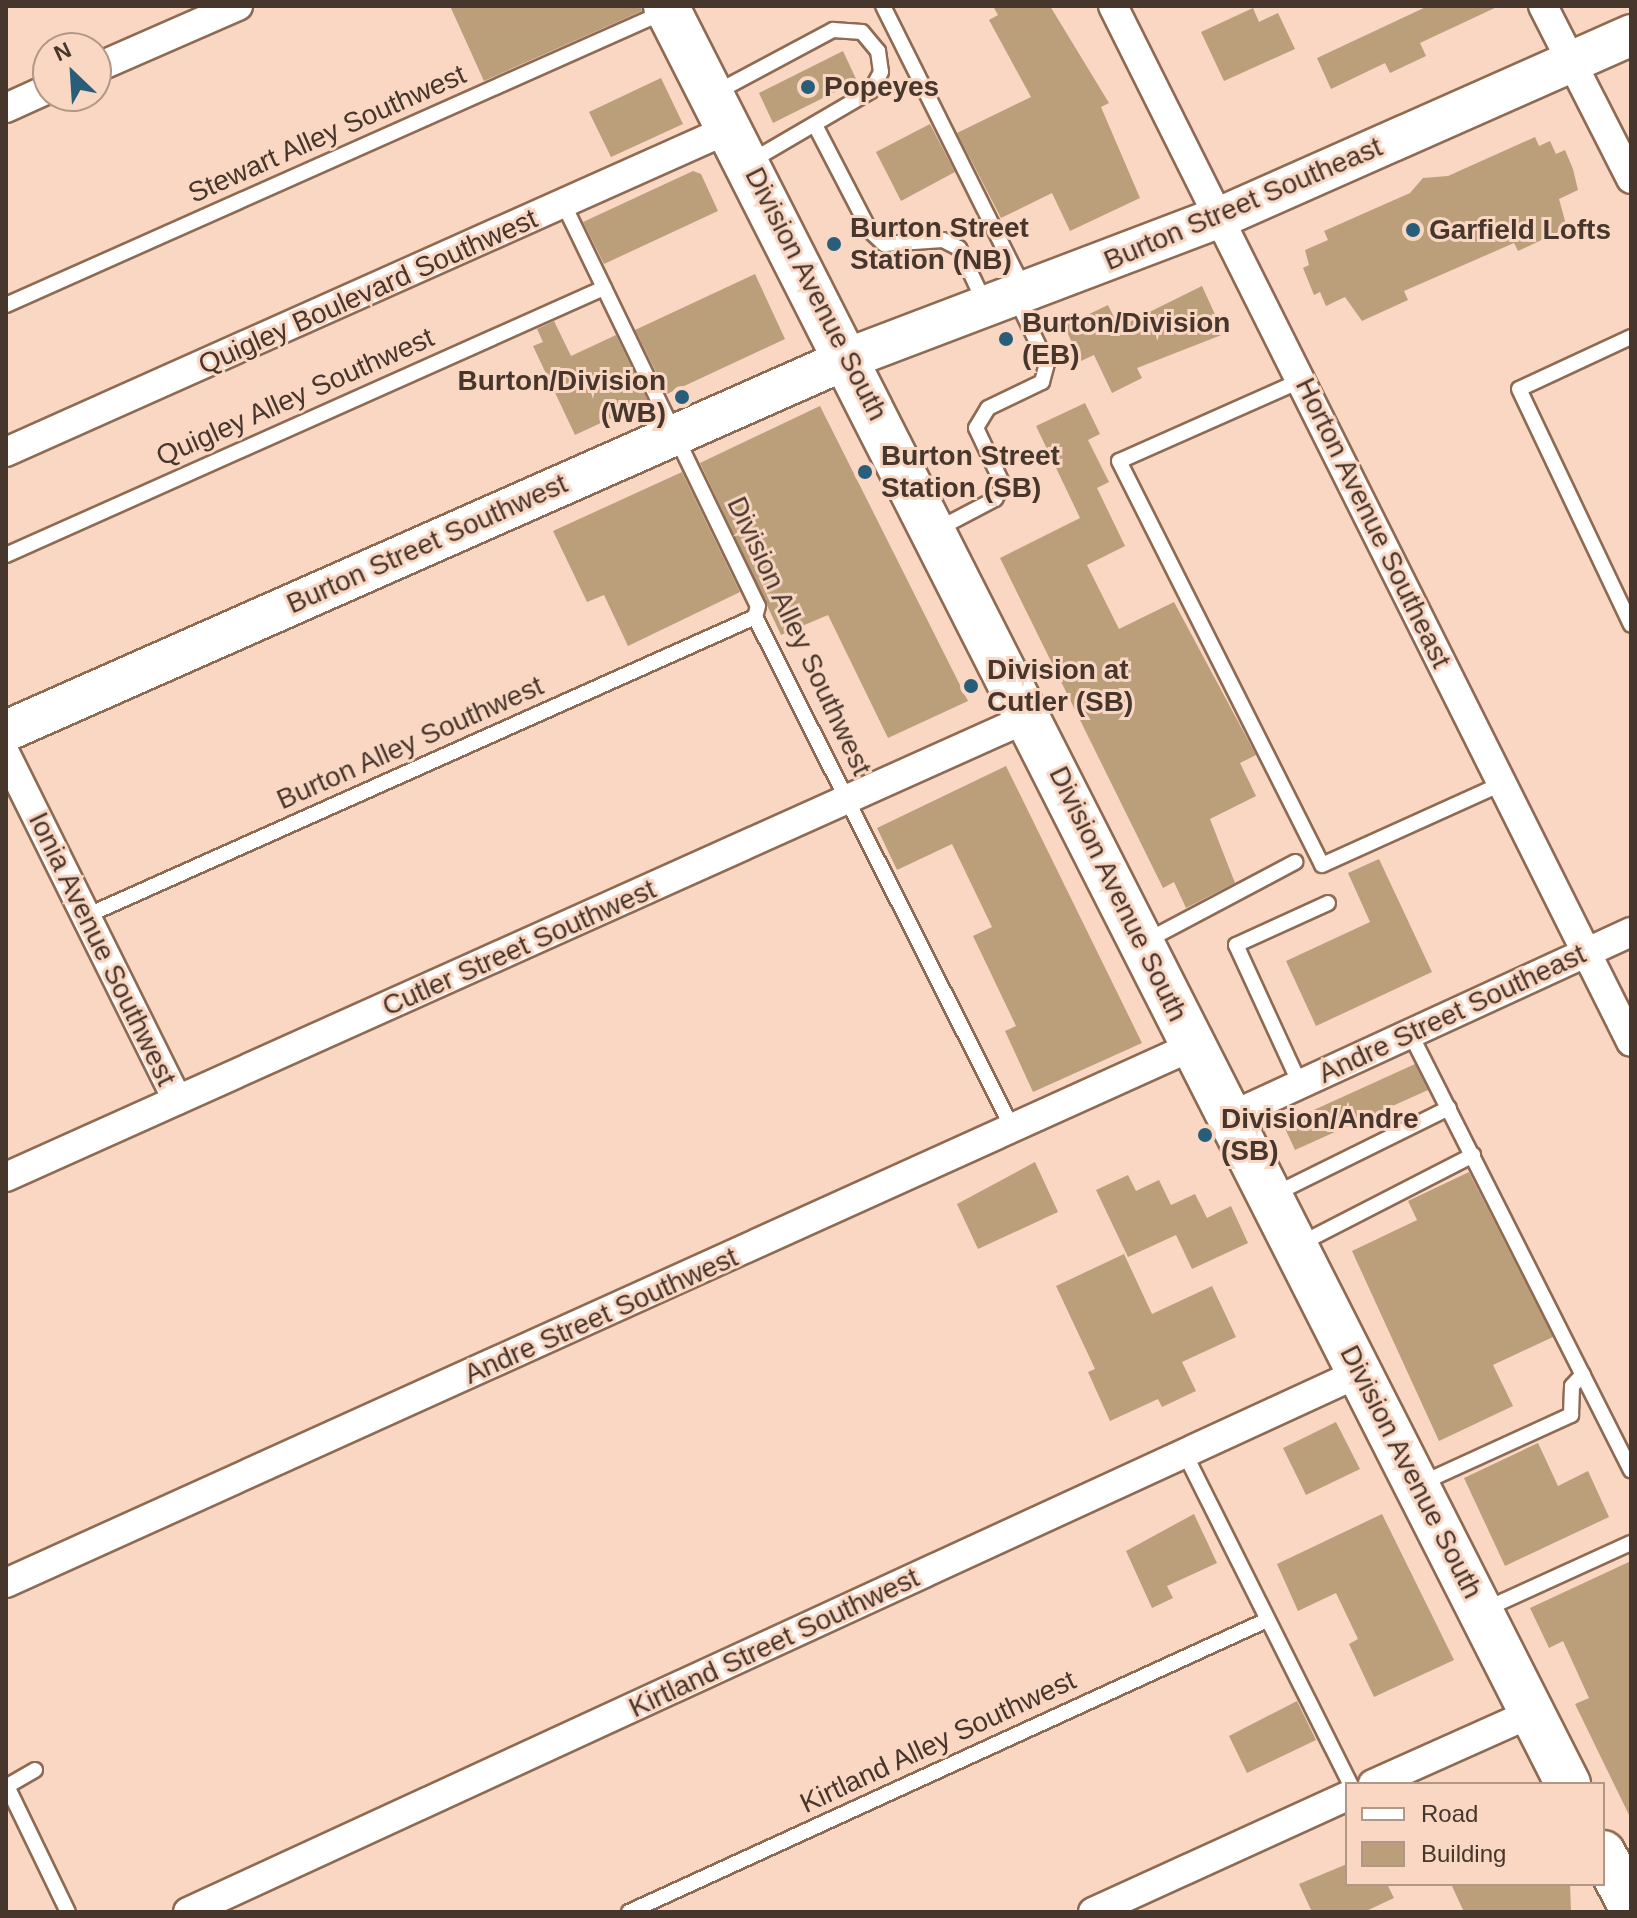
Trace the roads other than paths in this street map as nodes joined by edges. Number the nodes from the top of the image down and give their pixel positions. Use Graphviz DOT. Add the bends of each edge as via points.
graph roads {
  1 [pos="238,6"];
  2 [pos="883,6"];
  3 [pos="1113,6"];
  4 [pos="1543,6"];
  5 [pos="667,8"];
  6 [pos="1631,35"];
  7 [pos="112,61"];
  8 [pos="1571,61"];
  9 [pos="32,96"];
  10 [pos="6,108"];
  11 [pos="815,125"];
  12 [pos="730,129"];
  13 [pos="1631,179"];
  14 [pos="564,205"];
  15 [pos="1221,217"];
  16 [pos="604,288"];
  17 [pos="1010,301"];
  18 [pos="6,305"];
  19 [pos="1631,337"];
  20 [pos="849,358"];
  21 [pos="1302,380"];
  22 [pos="676,434"];
  23 [pos="6,452"];
  24 [pos="936,530"];
  25 [pos="6,555"];
  26 [pos="755,617"];
  27 [pos="1631,625"];
  28 [pos="1030,717"];
  29 [pos="6,731"];
  30 [pos="6,755"];
  31 [pos="1501,784"];
  32 [pos="847,802"];
  33 [pos="1295,862"];
  34 [pos="1328,903"];
  35 [pos="86,916"];
  36 [pos="1631,932"];
  37 [pos="1142,943"];
  38 [pos="1585,952"];
  39 [pos="1410,1033"];
  40 [pos="1631,1042"];
  41 [pos="1193,1046"];
  42 [pos="1300,1084"];
  43 [pos="177,1100"];
  44 [pos="1449,1108"];
  45 [pos="1231,1116"];
  46 [pos="1013,1130"];
  47 [pos="1473,1155"];
  48 [pos="6,1177"];
  49 [pos="1271,1196"];
  50 [pos="1297,1246"];
  51 [pos="1359,1373"];
  52 [pos="1583,1374"];
  53 [pos="1186,1456"];
  54 [pos="1631,1470"];
  55 [pos="1418,1485"];
  56 [pos="1631,1543"];
  57 [pos="6,1583"];
  58 [pos="1482,1610"];
  59 [pos="1267,1620"];
  60 [pos="1532,1713"];
  61 [pos="35,1770"];
  62 [pos="1349,1782"];
  63 [pos="1377,1782"];
  64 [pos="1567,1782"];
  65 [pos="1345,1797"];
  66 [pos="68,1912"];
  67 [pos="188,1912"];
  68 [pos="629,1912"];
  69 [pos="1093,1912"];
  1 -- 7 [label="street"];
  2 -- 17 [label="lane"];
  3 -- 15 [label="street, Horton Avenue Southeast"];
  4 -- 8 [label="street"];
  5 -- 12 [label="main road, Division Avenue South"];
  5 -- 18 [label="lane, Stewart Alley Southwest"];
  6 -- 8 [label="main road, Burton Street Southeast"];
  8 -- 13 [label="street"];
  8 -- 15 [label="main road, Burton Street Southeast"];
  9 -- 10 [label="street"];
  11 -- 12 [label="lane"];
  11 -- 12 [label="lane" via="858,102 879,79 880,57 862,32 833,30"];
  11 -- 17 [label="lane" via="870,231 884,244 943,240 959,248"];
  12 -- 14 [label="street, Quigley Boulevard Southwest"];
  12 -- 20 [label="main road, Division Avenue South"];
  14 -- 16 [label="lane, Division Alley Southwest"];
  14 -- 23 [label="street, Quigley Boulevard Southwest"];
  15 -- 17 [label="main road, Burton Street Southeast"];
  15 -- 21 [label="street, Horton Avenue Southeast"];
  16 -- 22 [label="lane, Division Alley Southwest"];
  16 -- 25 [label="lane, Quigley Alley Southwest"];
  17 -- 20 [label="main road, Burton Street Southeast"];
  17 -- 24 [label="lane" via="1047,363 1042,382 988,408 976,428 1003,485 995,499"];
  19 -- 27 [label="lane" via="1519,389"];
  20 -- 22 [label="main road, Burton Street Southwest"];
  20 -- 24 [label="main road, Division Avenue South"];
  21 -- 31 [label="street, Horton Avenue Southeast"];
  21 -- 31 [label="lane" via="1119,461 1322,865"];
  22 -- 26 [label="lane, Division Alley Southwest" via="758,606"];
  22 -- 29 [label="main road, Burton Street Southwest"];
  24 -- 28 [label="main road, Division Avenue South"];
  26 -- 32 [label="lane, Division Alley Southwest"];
  26 -- 35 [label="lane, Burton Alley Southwest"];
  28 -- 32 [label="street, Cutler Street Southwest"];
  28 -- 37 [label="main road, Division Avenue South"];
  30 -- 35 [label="street, Ionia Avenue Southwest"];
  31 -- 38 [label="street, Horton Avenue Southeast"];
  32 -- 43 [label="street, Cutler Street Southwest"];
  32 -- 46 [label="lane, Division Alley Southwest"];
  33 -- 37 [label="lane"];
  34 -- 42 [label="lane" via="1236,945"];
  35 -- 43 [label="street, Ionia Avenue Southwest"];
  36 -- 38 [label="street, Andre Street Southeast"];
  37 -- 41 [label="main road, Division Avenue South"];
  38 -- 39 [label="street, Andre Street Southeast"];
  38 -- 40 [label="street, Horton Avenue Southeast"];
  39 -- 42 [label="street, Andre Street Southeast"];
  39 -- 44 [label="lane"];
  41 -- 45 [label="main road, Division Avenue South"];
  41 -- 46 [label="street, Andre Street Southwest"];
  42 -- 45 [label="street, Andre Street Southeast"];
  43 -- 48 [label="street, Cutler Street Southwest"];
  44 -- 47 [label="lane"];
  44 -- 49 [label="lane"];
  45 -- 49 [label="main road, Division Avenue South"];
  46 -- 57 [label="street, Andre Street Southwest"];
  47 -- 50 [label="lane"];
  47 -- 52 [label="lane"];
  49 -- 50 [label="main road, Division Avenue South"];
  50 -- 51 [label="main road, Division Avenue South"];
  51 -- 53 [label="street, Kirtland Street Southwest"];
  51 -- 55 [label="main road, Division Avenue South"];
  52 -- 54 [label="lane"];
  52 -- 55 [label="lane" via="1572,1386 1571,1415"];
  53 -- 59 [label="lane"];
  53 -- 67 [label="street, Kirtland Street Southwest"];
  55 -- 58 [label="main road, Division Avenue South"];
  56 -- 58 [label="lane"];
  58 -- 60 [label="main road, Division Avenue South"];
  59 -- 62 [label="lane"];
  59 -- 68 [label="lane, Kirtland Alley Southwest"];
  60 -- 63 [label="street"];
  60 -- 64 [label="main road, Division Avenue South"];
  61 -- 66 [label="lane" via="7,1786"];
  65 -- 69 [label="street"];
}
